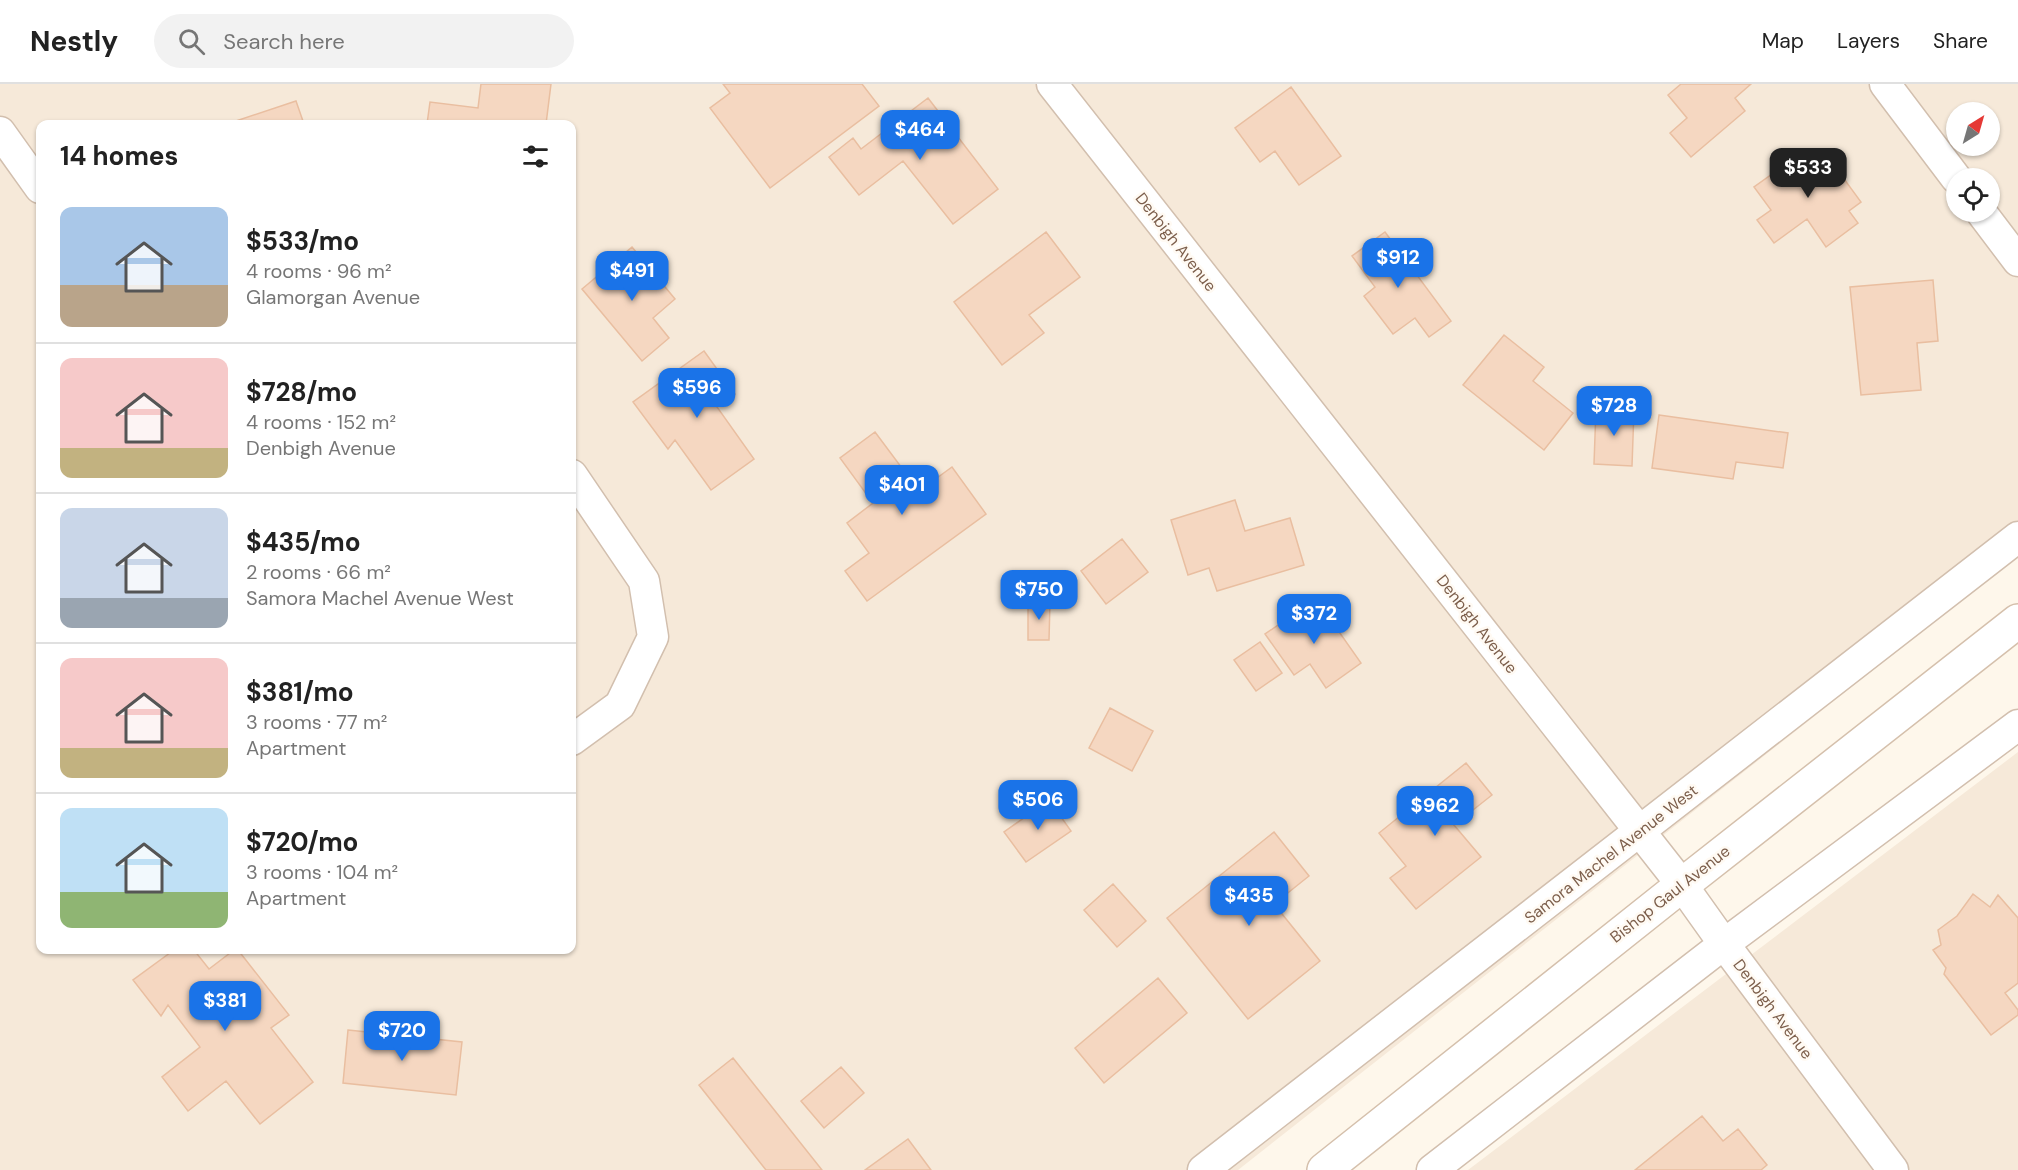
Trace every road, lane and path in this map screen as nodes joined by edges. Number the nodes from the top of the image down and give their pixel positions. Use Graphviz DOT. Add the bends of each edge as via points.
graph roads {
  1 [pos="1052,84"];
  2 [pos="1885,84"];
  3 [pos="0,132"];
  4 [pos="1948,168"];
  5 [pos="36,182"];
  6 [pos="1989,222"];
  7 [pos="2018,261"];
  8 [pos="576,481"];
  9 [pos="2018,537"];
  10 [pos="2018,621"];
  11 [pos="2018,725"];
  12 [pos="576,737"];
  13 [pos="1641,831"];
  14 [pos="1682,885"];
  15 [pos="1724,944"];
  16 [pos="1203,1170"];
  17 [pos="1324,1170"];
  18 [pos="1432,1170"];
  19 [pos="1893,1170"];
  1 -- 13 [label="street, Denbigh Avenue"];
  2 -- 4 [label="street"];
  3 -- 5 [label="street"];
  6 -- 7 [label="street"];
  8 -- 12 [label="street" via="644,581 652,637 620,705"];
  9 -- 13 [label="street, Samora Machel Avenue West"];
  10 -- 14 [label="main road, Bishop Gaul Avenue"];
  11 -- 15 [label="street"];
  13 -- 14 [label="street, Denbigh Avenue"];
  13 -- 16 [label="street, Samora Machel Avenue West"];
  14 -- 15 [label="street, Denbigh Avenue"];
  14 -- 17 [label="main road, Bishop Gaul Avenue"];
  15 -- 18 [label="street"];
  15 -- 19 [label="street, Denbigh Avenue"];
}
